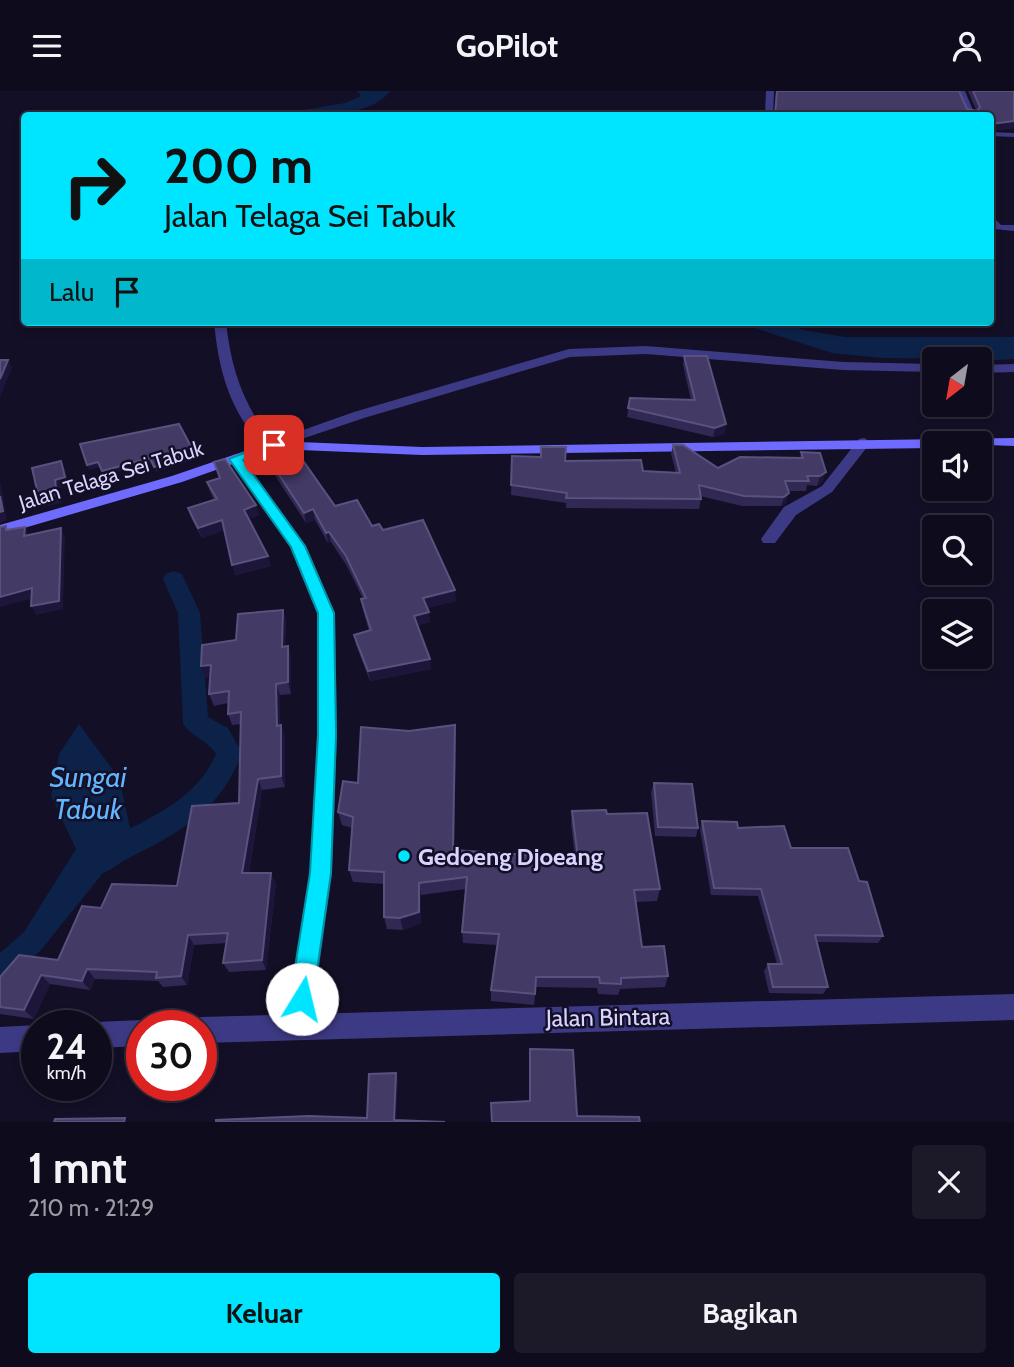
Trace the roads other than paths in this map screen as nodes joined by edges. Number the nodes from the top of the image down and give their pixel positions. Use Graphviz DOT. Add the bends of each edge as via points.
graph roads {
  1 [pos="770,91"];
  2 [pos="961,91"];
  3 [pos="769,112"];
  4 [pos="970,112"];
  5 [pos="994,134"];
  6 [pos="1014,135"];
  7 [pos="994,227"];
  8 [pos="1014,228"];
  9 [pos="221,326"];
  10 [pos="922,368"];
  11 [pos="992,369"];
  12 [pos="1014,369"];
  13 [pos="864,442"];
  14 [pos="1014,442"];
  15 [pos="271,446"];
  16 [pos="235,459"];
  17 [pos="0,530"];
  18 [pos="769,539"];
  19 [pos="1014,1007"];
  20 [pos="298,1025"];
  21 [pos="217,1029"];
  22 [pos="21,1039"];
  23 [pos="0,1040"];
  1 -- 3 [label="street"];
  2 -- 4 [label="street"];
  5 -- 6 [label="street"];
  7 -- 8 [label="street"];
  9 -- 15 [label="street" via="229,383 247,421"];
  10 -- 15 [label="street" via="816,365 646,350 569,353"];
  11 -- 12 [label="street"];
  13 -- 14 [label="main road"];
  13 -- 15 [label="main road" via="422,451"];
  13 -- 18 [label="street" via="827,489 790,511"];
  15 -- 16 [label="main road, Jalan Telaga Sei Tabuk"];
  16 -- 17 [label="main road, Jalan Telaga Sei Tabuk"];
  16 -- 20 [label="street" via="298,546 326,613 321,873"];
  19 -- 20 [label="street, Jalan Bintara"];
  20 -- 21 [label="street, Jalan Bintara"];
  22 -- 23 [label="street"];
}
